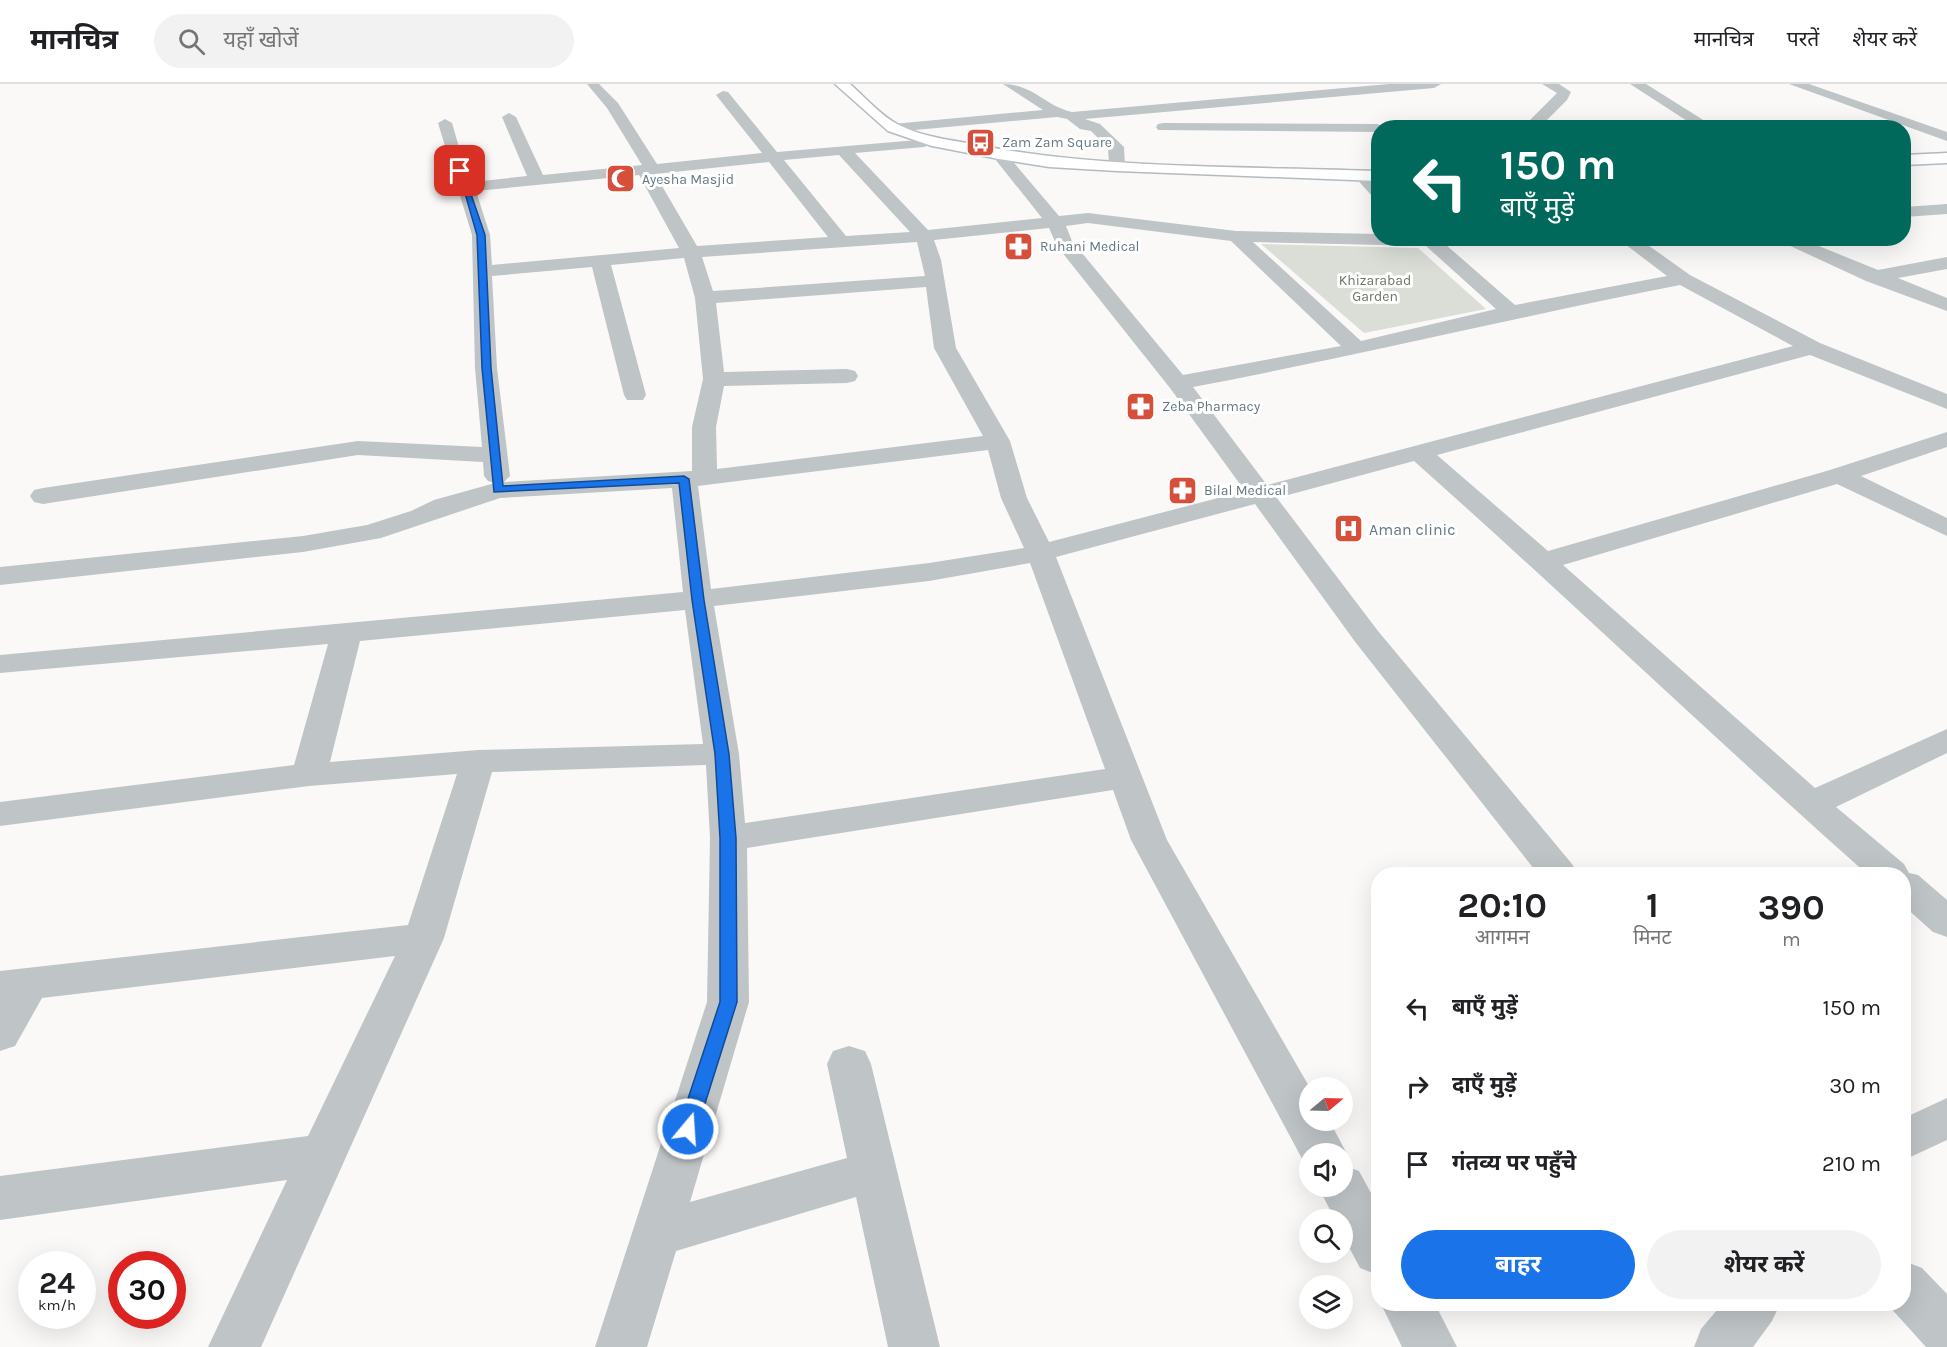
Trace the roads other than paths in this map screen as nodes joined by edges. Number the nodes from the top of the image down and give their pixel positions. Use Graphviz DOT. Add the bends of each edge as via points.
graph roads {
  1 [pos="842,84"];
  2 [pos="1010,84"];
  3 [pos="1432,84"];
  4 [pos="1549,84"];
  5 [pos="1637,84"];
  6 [pos="1797,84"];
  7 [pos="593,85"];
  8 [pos="723,95"];
  9 [pos="1065,115"];
  10 [pos="509,117"];
  11 [pos="1537,120"];
  12 [pos="1696,120"];
  13 [pos="1899,120"];
  14 [pos="445,123"];
  15 [pos="1911,124"];
  16 [pos="1095,127"];
  17 [pos="1118,127"];
  18 [pos="1154,127"];
  19 [pos="893,128"];
  20 [pos="1371,128"];
  21 [pos="1947,137"];
  22 [pos="932,141"];
  23 [pos="843,150"];
  24 [pos="999,154"];
  25 [pos="776,157"];
  26 [pos="1947,158"];
  27 [pos="1911,160"];
  28 [pos="1117,166"];
  29 [pos="649,170"];
  30 [pos="1370,176"];
  31 [pos="537,180"];
  32 [pos="467,187"];
  33 [pos="1947,209"];
  34 [pos="1911,212"];
  35 [pos="1056,223"];
  36 [pos="924,236"];
  37 [pos="1236,236"];
  38 [pos="1371,239"];
  39 [pos="841,242"];
  40 [pos="1436,246"];
  41 [pos="1637,246"];
  42 [pos="1801,246"];
  43 [pos="691,252"];
  44 [pos="600,259"];
  45 [pos="1947,263"];
  46 [pos="483,271"];
  47 [pos="1873,277"];
  48 [pos="1683,279"];
  49 [pos="934,281"];
  50 [pos="705,298"];
  51 [pos="1947,305"];
  52 [pos="1511,312"];
  53 [pos="1812,348"];
  54 [pos="1357,349"];
  55 [pos="847,376"];
  56 [pos="714,379"];
  57 [pos="1178,383"];
  58 [pos="635,395"];
  59 [pos="1947,402"];
  60 [pos="1947,439"];
  61 [pos="998,441"];
  62 [pos="1417,451"];
  63 [pos="495,455"];
  64 [pos="1839,475"];
  65 [pos="695,479"];
  66 [pos="498,490"];
  67 [pos="1259,495"];
  68 [pos="43,496"];
  69 [pos="1947,528"];
  70 [pos="1040,553"];
  71 [pos="1542,562"];
  72 [pos="0,576"];
  73 [pos="698,600"];
  74 [pos="346,636"];
  75 [pos="0,664"];
  76 [pos="1947,740"];
  77 [pos="722,754"];
  78 [pos="478,761"];
  79 [pos="309,775"];
  80 [pos="1126,777"];
  81 [pos="1809,805"];
  82 [pos="0,814"];
  83 [pos="728,838"];
  84 [pos="1553,867"];
  85 [pos="1883,867"];
  86 [pos="1911,891"];
  87 [pos="1947,922"];
  88 [pos="424,938"];
  89 [pos="15,985"];
  90 [pos="0,1034"];
  91 [pos="849,1064"];
  92 [pos="1947,1117"];
  93 [pos="1911,1136"];
  94 [pos="1318,1143"];
  95 [pos="325,1154"];
  96 [pos="873,1171"];
  97 [pos="1348,1197"];
  98 [pos="0,1198"];
  99 [pos="654,1235"];
  100 [pos="1371,1239"];
  101 [pos="1911,1293"];
  102 [pos="1411,1311"];
  103 [pos="1748,1311"];
  104 [pos="1947,1332"];
  105 [pos="234,1347"];
  106 [pos="621,1347"];
  107 [pos="914,1347"];
  108 [pos="1431,1347"];
  109 [pos="1720,1347"];
  1 -- 19 [label="main road"];
  2 -- 9 [label="street"];
  3 -- 9 [label="street"];
  4 -- 11 [label="street" via="1564,92"];
  5 -- 12 [label="street"];
  6 -- 13 [label="street"];
  7 -- 29 [label="street" via="613,106"];
  8 -- 25 [label="street"];
  9 -- 16 [label="street" via="1084,126"];
  9 -- 19 [label="street"];
  10 -- 31 [label="street"];
  14 -- 32 [label="street"];
  15 -- 21 [label="street"];
  16 -- 17 [label="street"];
  16 -- 28 [label="street" via="1116,147"];
  18 -- 20 [label="street"];
  19 -- 22 [label="main road"];
  22 -- 23 [label="street"];
  22 -- 24 [label="main road"];
  23 -- 25 [label="street"];
  23 -- 36 [label="street"];
  24 -- 28 [label="main road"];
  24 -- 35 [label="street"];
  25 -- 29 [label="street"];
  25 -- 39 [label="street"];
  26 -- 27 [label="main road"];
  28 -- 30 [label="main road"];
  29 -- 31 [label="street"];
  29 -- 43 [label="street"];
  31 -- 32 [label="street"];
  32 -- 46 [label="street" via="481,235"];
  33 -- 34 [label="street"];
  35 -- 36 [label="street"];
  35 -- 37 [label="street" via="1088,218"];
  35 -- 57 [label="street" via="1063,242"];
  36 -- 39 [label="street"];
  36 -- 49 [label="street"];
  37 -- 38 [label="street"];
  37 -- 54 [label="street"];
  39 -- 43 [label="street"];
  40 -- 52 [label="street"];
  41 -- 48 [label="street"];
  42 -- 47 [label="street"];
  43 -- 44 [label="street"];
  43 -- 50 [label="street"];
  44 -- 46 [label="street"];
  44 -- 58 [label="street"];
  45 -- 47 [label="street"];
  46 -- 63 [label="street" via="486,368"];
  47 -- 51 [label="street"];
  48 -- 52 [label="street"];
  48 -- 53 [label="street"];
  49 -- 50 [label="street"];
  49 -- 61 [label="street" via="945,348"];
  50 -- 56 [label="street"];
  52 -- 54 [label="street"];
  53 -- 59 [label="street"];
  53 -- 62 [label="street"];
  54 -- 57 [label="street"];
  55 -- 56 [label="street"];
  56 -- 65 [label="street"];
  57 -- 67 [label="street"];
  60 -- 64 [label="street"];
  61 -- 65 [label="street"];
  61 -- 70 [label="street" via="1014,498"];
  62 -- 67 [label="street"];
  62 -- 71 [label="street"];
  63 -- 66 [label="street"];
  63 -- 68 [label="street" via="358,448"];
  64 -- 69 [label="street"];
  64 -- 71 [label="street"];
  65 -- 66 [label="street"];
  65 -- 73 [label="street"];
  66 -- 72 [label="street" via="371,532 303,544"];
  67 -- 70 [label="street"];
  67 -- 84 [label="street" via="1367,637"];
  70 -- 73 [label="street" via="978,566"];
  70 -- 80 [label="street"];
  71 -- 81 [label="street"];
  73 -- 74 [label="street"];
  73 -- 77 [label="street"];
  74 -- 75 [label="street"];
  74 -- 79 [label="street"];
  76 -- 81 [label="street"];
  77 -- 78 [label="street"];
  77 -- 83 [label="street"];
  78 -- 79 [label="street"];
  78 -- 88 [label="street"];
  79 -- 82 [label="street"];
  80 -- 83 [label="street"];
  80 -- 94 [label="street" via="1149,840"];
  81 -- 85 [label="street"];
  83 -- 99 [label="street" via="728,1002"];
  86 -- 87 [label="street"];
  88 -- 89 [label="street"];
  88 -- 95 [label="street"];
  89 -- 90 [label="street"];
  91 -- 96 [label="street"];
  92 -- 93 [label="street"];
  95 -- 98 [label="street"];
  95 -- 105 [label="street"];
  96 -- 99 [label="street"];
  96 -- 107 [label="street"];
  97 -- 100 [label="street"];
  99 -- 106 [label="street"];
  101 -- 104 [label="street"];
  102 -- 108 [label="street"];
  103 -- 109 [label="street"];
}
